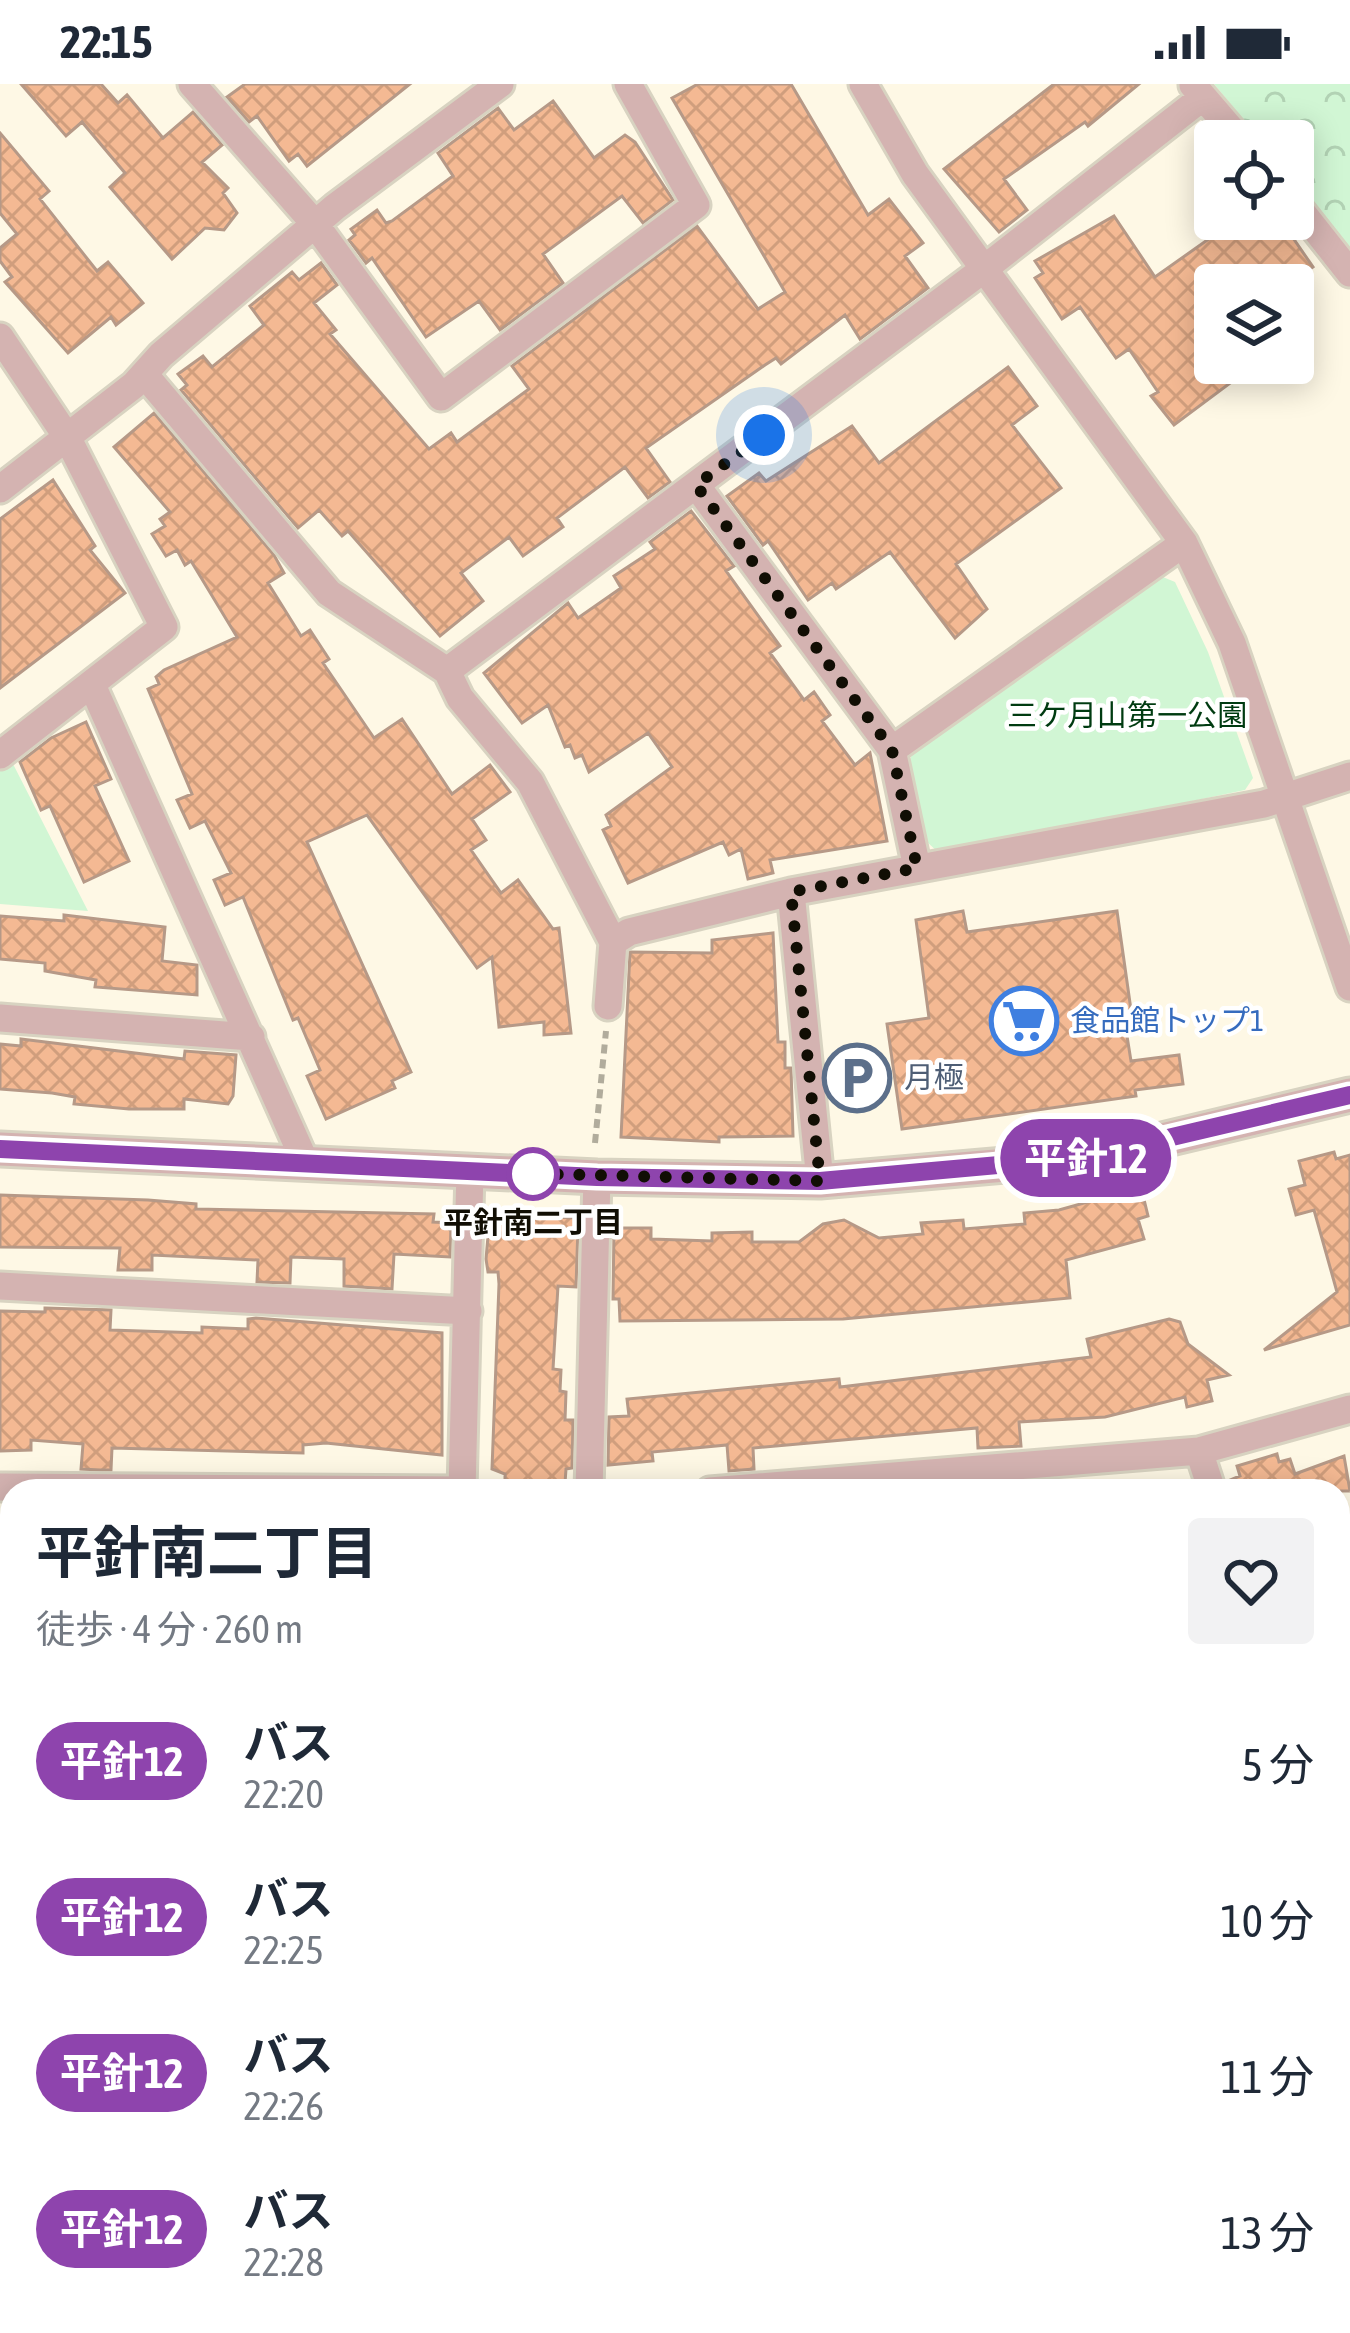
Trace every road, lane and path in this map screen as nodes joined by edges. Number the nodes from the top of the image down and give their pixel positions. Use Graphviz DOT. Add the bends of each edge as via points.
graph roads {
  1 [pos="500,84"];
  2 [pos="628,84"];
  3 [pos="863,84"];
  4 [pos="196,85"];
  5 [pos="1198,91"];
  6 [pos="1223,120"];
  7 [pos="315,224"];
  8 [pos="1314,228"];
  9 [pos="984,269"];
  10 [pos="1350,273"];
  11 [pos="0,337"];
  12 [pos="144,374"];
  13 [pos="67,437"];
  14 [pos="696,485"];
  15 [pos="0,489"];
  16 [pos="1184,543"];
  17 [pos="447,670"];
  18 [pos="92,685"];
  19 [pos="892,750"];
  20 [pos="0,755"];
  21 [pos="1350,776"];
  22 [pos="1286,798"];
  23 [pos="917,868"];
  24 [pos="791,892"];
  25 [pos="613,942"];
  26 [pos="1350,987"];
  27 [pos="608,1006"];
  28 [pos="0,1018"];
  29 [pos="251,1037"];
  30 [pos="1350,1095"];
  31 [pos="0,1149"];
  32 [pos="596,1162"];
  33 [pos="306,1164"];
  34 [pos="470,1170"];
  35 [pos="820,1181"];
  36 [pos="0,1286"];
  37 [pos="468,1311"];
  38 [pos="1350,1409"];
  39 [pos="1199,1451"];
  40 [pos="462,1479"];
  41 [pos="589,1479"];
  42 [pos="857,1479"];
  43 [pos="1208,1479"];
  1 -- 7 [label="street"];
  2 -- 7 [label="street" via="696,206 441,397"];
  3 -- 9 [label="street"];
  4 -- 7 [label="street"];
  5 -- 6 [label="street"];
  5 -- 9 [label="street"];
  7 -- 12 [label="street"];
  8 -- 10 [label="street"];
  9 -- 14 [label="street"];
  9 -- 16 [label="street"];
  11 -- 13 [label="street"];
  12 -- 13 [label="street"];
  12 -- 17 [label="street" via="328,593"];
  13 -- 15 [label="street"];
  13 -- 18 [label="street" via="164,627"];
  14 -- 17 [label="street"];
  14 -- 19 [label="street"];
  16 -- 19 [label="street"];
  16 -- 22 [label="street" via="1232,643"];
  17 -- 25 [label="street" via="460,698 530,782"];
  18 -- 20 [label="street"];
  18 -- 29 [label="street"];
  19 -- 23 [label="street"];
  21 -- 22 [label="street"];
  22 -- 23 [label="street"];
  22 -- 26 [label="street"];
  23 -- 24 [label="street"];
  24 -- 25 [label="street"];
  24 -- 35 [label="street"];
  25 -- 27 [label="street"];
  27 -- 32 [label="path"];
  28 -- 29 [label="street"];
  29 -- 33 [label="street"];
  30 -- 35 [label="street" via="1087,1157"];
  31 -- 33 [label="street"];
  32 -- 34 [label="street"];
  32 -- 35 [label="street"];
  32 -- 41 [label="street"];
  33 -- 34 [label="street"];
  34 -- 37 [label="street"];
  36 -- 37 [label="street"];
  37 -- 40 [label="street"];
  38 -- 39 [label="street"];
  39 -- 42 [label="street"];
  39 -- 43 [label="street"];
}
